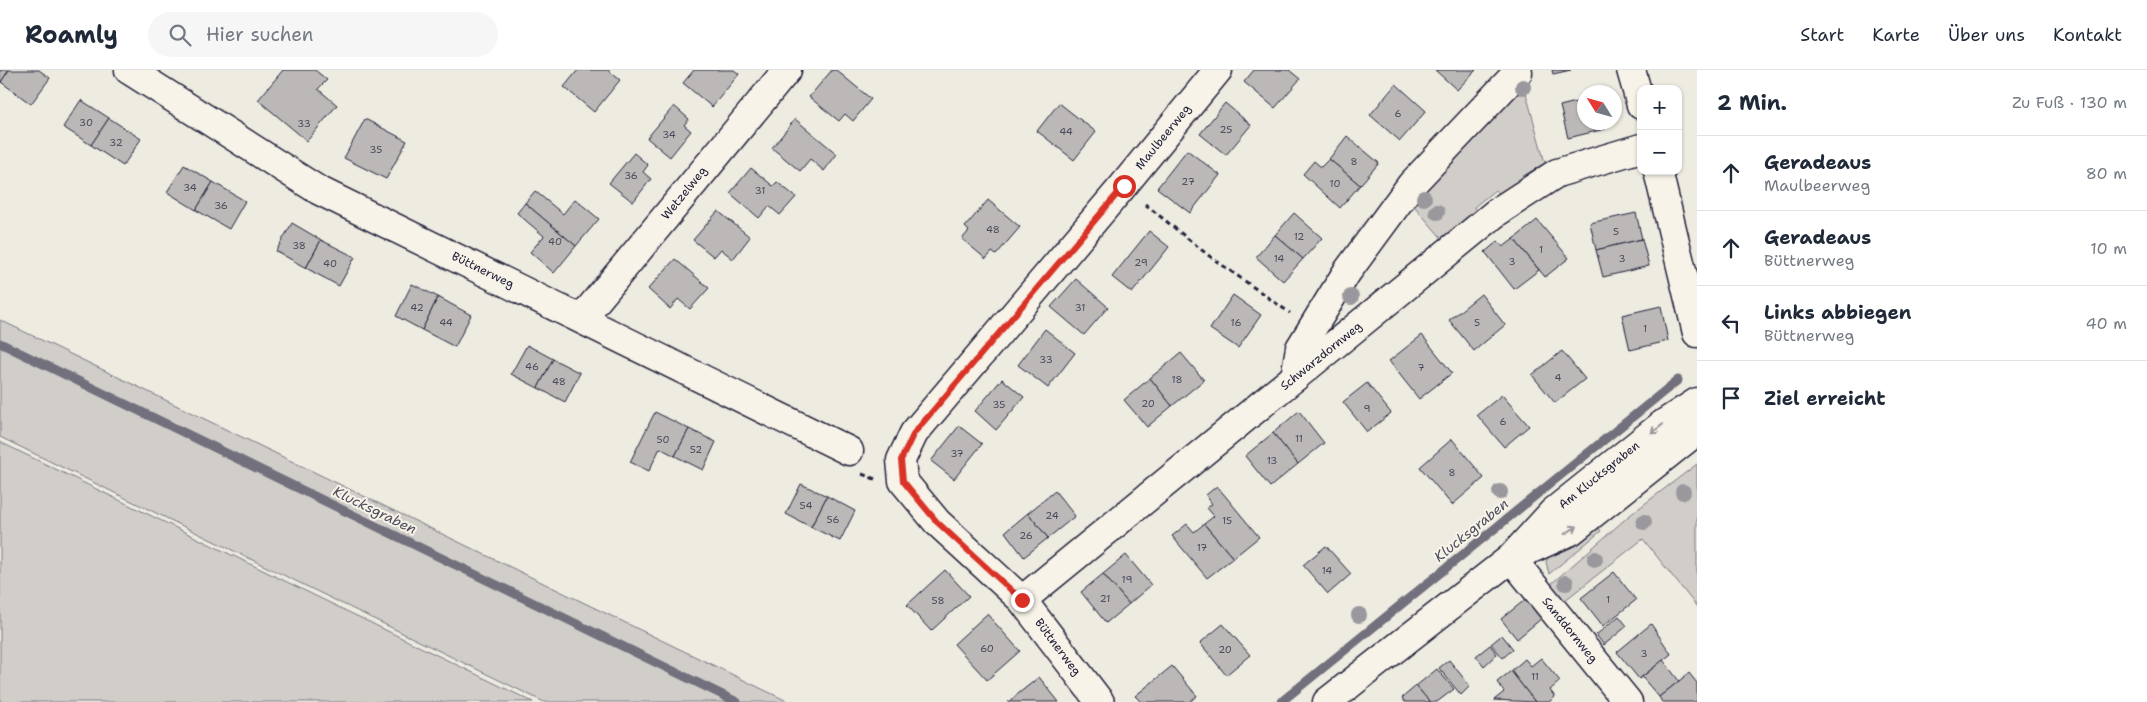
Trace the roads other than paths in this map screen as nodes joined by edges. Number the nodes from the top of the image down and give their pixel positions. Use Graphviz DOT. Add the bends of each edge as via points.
graph roads {
  1 [pos="129,70"];
  2 [pos="787,70"];
  3 [pos="1218,70"];
  4 [pos="1631,70"];
  5 [pos="1518,72"];
  6 [pos="1637,91"];
  7 [pos="1637,149"];
  8 [pos="1659,175"];
  9 [pos="582,318"];
  10 [pos="1697,333"];
  11 [pos="1295,377"];
  12 [pos="1697,402"];
  13 [pos="1697,431"];
  14 [pos="849,451"];
  15 [pos="903,481"];
  16 [pos="1511,558"];
  17 [pos="1022,600"];
  18 [pos="1100,702"];
  19 [pos="1326,702"];
  20 [pos="1628,702"];
  1 -- 9 [label="street, Büttnerweg" via="318,190"];
  2 -- 9 [label="street, Wetzelweg"];
  3 -- 15 [label="street, Maulbeerweg" via="914,433 901,460"];
  4 -- 6 [label="street"];
  5 -- 11 [label="street" via="1411,185 1347,272 1300,348"];
  7 -- 11 [label="street, Schwarzdornweg" via="1557,173 1497,212"];
  8 -- 10 [label="street"];
  9 -- 14 [label="street, Büttnerweg"];
  11 -- 17 [label="street, Schwarzdornweg"];
  12 -- 16 [label="street, Am Klucksgraben, one-way" via="1663,424 1553,512"];
  16 -- 13 [label="street, Am Klucksgraben, one-way" via="1571,531"];
  15 -- 17 [label="street, Büttnerweg" via="937,522"];
  16 -- 19 [label="street, Am Klucksgraben"];
  16 -- 20 [label="street, Sanddornweg"];
  17 -- 18 [label="street, Büttnerweg"];
}
